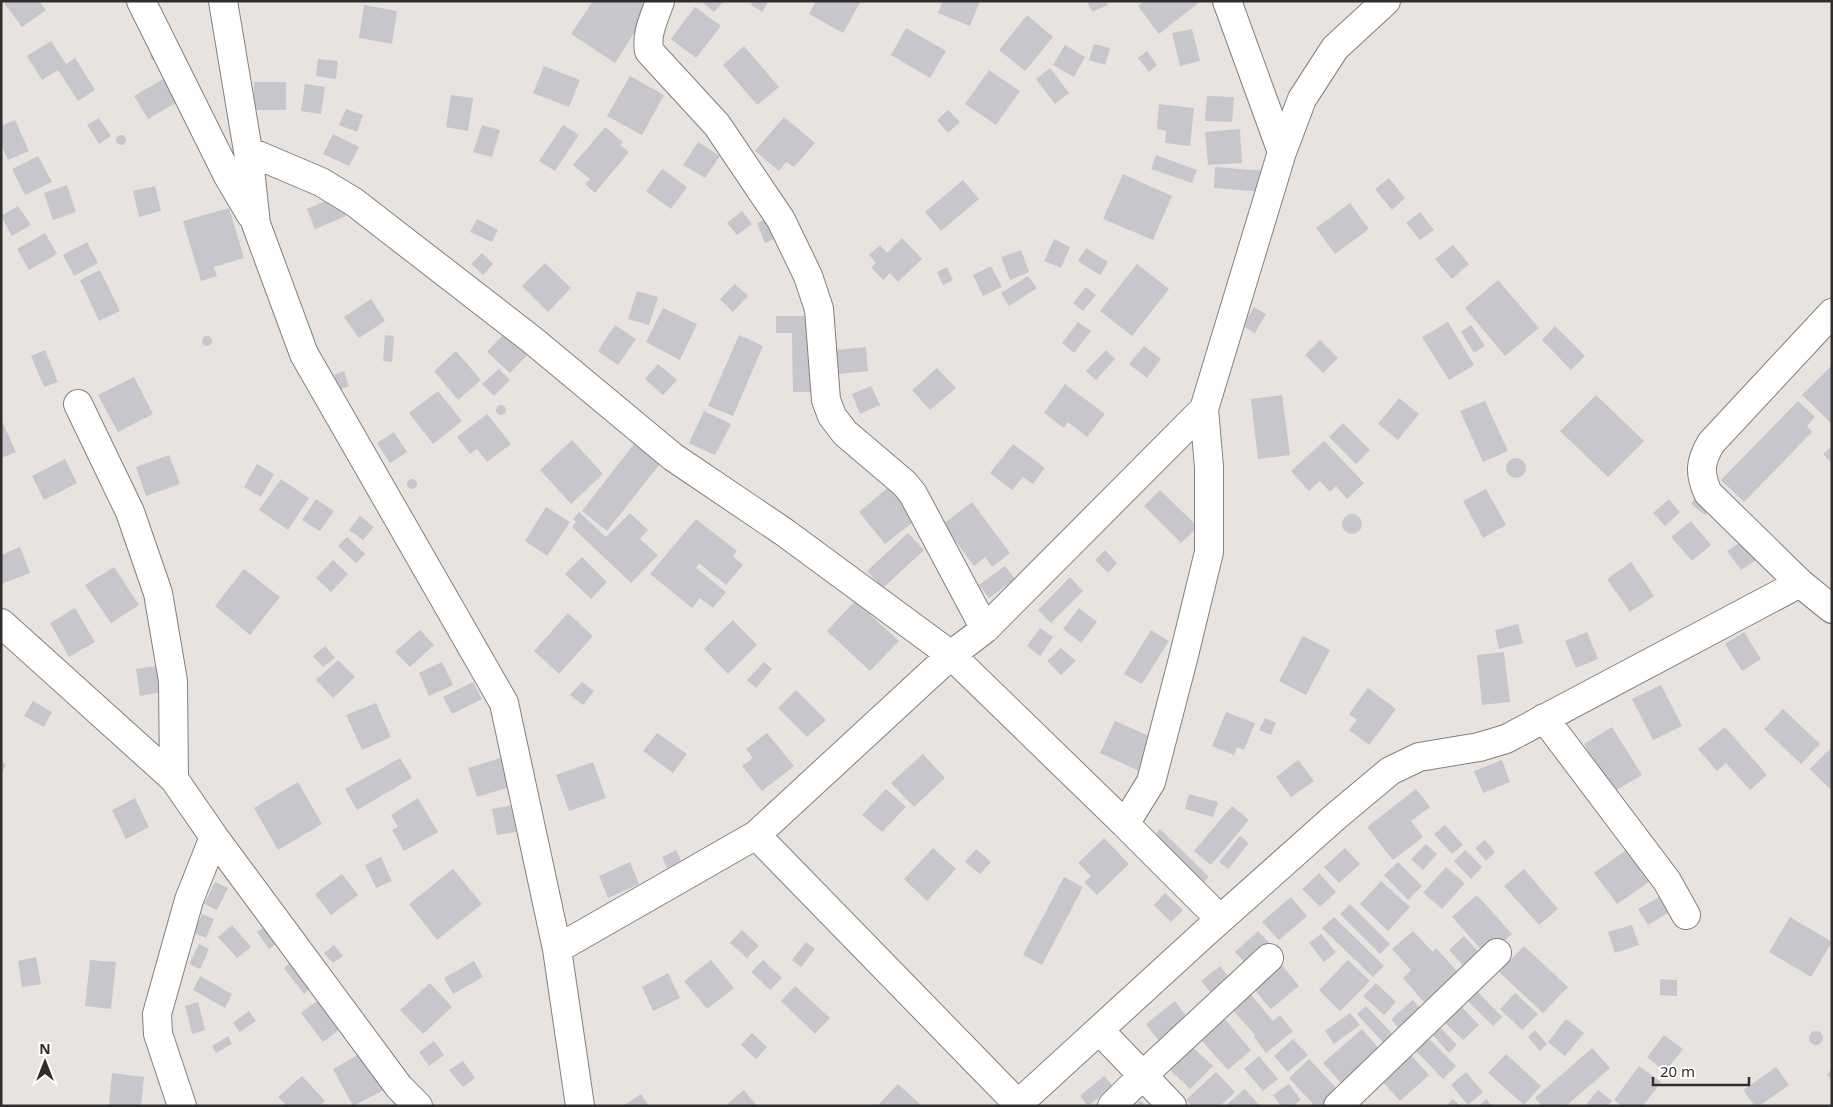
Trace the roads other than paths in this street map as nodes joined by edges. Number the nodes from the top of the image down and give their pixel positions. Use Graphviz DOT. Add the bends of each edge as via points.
graph roads {
  1 [pos="141,1"];
  2 [pos="223,1"];
  3 [pos="660,1"];
  4 [pos="1227,1"];
  5 [pos="1386,1"];
  6 [pos="248,151"];
  7 [pos="1282,152"];
  8 [pos="256,224"];
  9 [pos="1832,313"];
  10 [pos="78,404"];
  11 [pos="1204,409"];
  12 [pos="1800,583"];
  13 [pos="1832,609"];
  14 [pos="1,623"];
  15 [pos="985,629"];
  16 [pos="951,655"];
  17 [pos="1544,718"];
  18 [pos="174,779"];
  19 [pos="1125,824"];
  20 [pos="756,835"];
  21 [pos="214,837"];
  22 [pos="1686,915"];
  23 [pos="1220,919"];
  24 [pos="557,949"];
  25 [pos="1497,953"];
  26 [pos="1268,958"];
  27 [pos="1099,1030"];
  28 [pos="1142,1076"];
  29 [pos="1017,1105"];
  30 [pos="182,1106"];
  31 [pos="418,1106"];
  32 [pos="580,1106"];
  33 [pos="1112,1106"];
  34 [pos="1172,1106"];
  35 [pos="1338,1106"];
  1 -- 8 [label="street" via="228,176"];
  2 -- 6 [label="street"];
  3 -- 15 [label="street" via="648,34 649,51 717,125 781,220 808,276 819,309 826,400 832,416 845,434 913,494"];
  4 -- 7 [label="street"];
  5 -- 7 [label="street" via="1335,48 1302,100"];
  6 -- 8 [label="street"];
  6 -- 16 [label="street" via="321,182 354,202 531,339 673,457 784,532"];
  7 -- 11 [label="street"];
  8 -- 24 [label="street" via="304,354 504,703"];
  9 -- 12 [label="street" via="1711,442 1701,468 1702,481 1708,493"];
  10 -- 18 [label="street" via="130,512 158,594 173,681"];
  11 -- 15 [label="street"];
  11 -- 19 [label="street" via="1208,552 1151,782"];
  12 -- 13 [label="street"];
  12 -- 17 [label="street"];
  14 -- 18 [label="street"];
  15 -- 16 [label="street"];
  16 -- 19 [label="street"];
  16 -- 20 [label="street"];
  17 -- 22 [label="street" via="1667,881"];
  17 -- 23 [label="street" via="1492,744 1418,757 1390,771"];
  18 -- 21 [label="street"];
  19 -- 23 [label="street"];
  20 -- 24 [label="street"];
  20 -- 29 [label="street"];
  21 -- 30 [label="street" via="189,900 157,1014 158,1034"];
  21 -- 31 [label="street" via="399,1087"];
  23 -- 27 [label="street"];
  24 -- 32 [label="street"];
  25 -- 35 [label="street"];
  26 -- 28 [label="street"];
  27 -- 28 [label="street"];
  27 -- 29 [label="street"];
  28 -- 33 [label="street"];
  28 -- 34 [label="street"];
}
